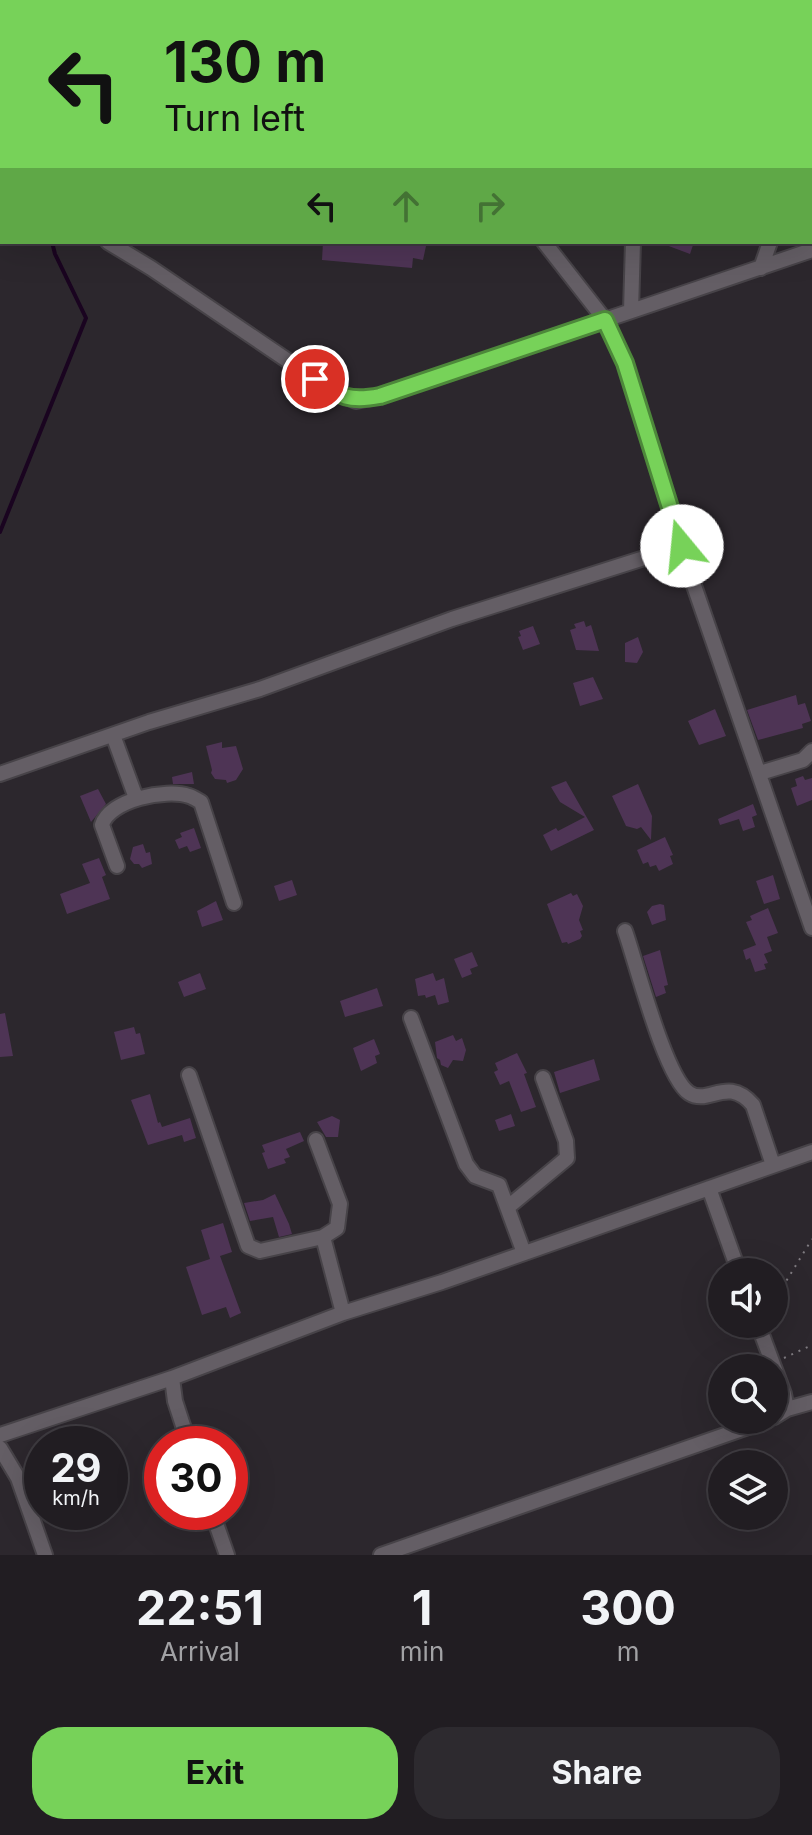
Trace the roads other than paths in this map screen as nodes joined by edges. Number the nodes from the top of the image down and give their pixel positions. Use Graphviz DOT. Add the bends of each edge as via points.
graph roads {
  1 [pos="111,244"];
  2 [pos="546,244"];
  3 [pos="633,244"];
  4 [pos="769,244"];
  5 [pos="812,250"];
  6 [pos="761,268"];
  7 [pos="631,311"];
  8 [pos="605,320"];
  9 [pos="682,546"];
  10 [pos="113,735"];
  11 [pos="812,751"];
  12 [pos="760,773"];
  13 [pos="0,774"];
  14 [pos="136,798"];
  15 [pos="117,866"];
  16 [pos="234,903"];
  17 [pos="812,928"];
  18 [pos="625,931"];
  19 [pos="411,1018"];
  20 [pos="189,1075"];
  21 [pos="543,1078"];
  22 [pos="316,1140"];
  23 [pos="812,1152"];
  24 [pos="773,1165"];
  25 [pos="709,1188"];
  26 [pos="508,1207"];
  27 [pos="323,1237"];
  28 [pos="524,1253"];
  29 [pos="734,1258"];
  30 [pos="343,1313"];
  31 [pos="172,1378"];
  32 [pos="812,1402"];
  33 [pos="788,1410"];
  34 [pos="183,1426"];
  35 [pos="728,1434"];
  36 [pos="0,1435"];
  37 [pos="0,1448"];
  38 [pos="218,1530"];
  39 [pos="45,1555"];
  40 [pos="227,1555"];
  41 [pos="381,1555"];
  1 -- 8 [label="street" via="334,392 356,401"];
  2 -- 8 [label="street"];
  3 -- 7 [label="street"];
  4 -- 6 [label="street"];
  5 -- 6 [label="street"];
  6 -- 7 [label="street"];
  7 -- 8 [label="street"];
  8 -- 9 [label="street" via="638,400"];
  9 -- 10 [label="street"];
  9 -- 12 [label="street"];
  10 -- 13 [label="street"];
  10 -- 14 [label="street"];
  11 -- 12 [label="street" via="803,760"];
  12 -- 17 [label="street"];
  14 -- 15 [label="street" via="103,820"];
  14 -- 16 [label="street" via="189,795 201,802"];
  18 -- 24 [label="street" via="667,1059 680,1082 700,1096 729,1090 746,1097"];
  19 -- 26 [label="street" via="466,1164 475,1176 499,1185"];
  20 -- 27 [label="street" via="248,1246 260,1251"];
  21 -- 26 [label="street" via="567,1158"];
  22 -- 27 [label="street" via="340,1204 337,1228"];
  23 -- 24 [label="street"];
  24 -- 25 [label="street"];
  25 -- 28 [label="street"];
  25 -- 29 [label="street"];
  26 -- 28 [label="street"];
  27 -- 30 [label="street"];
  28 -- 30 [label="street"];
  30 -- 31 [label="street"];
  31 -- 34 [label="street"];
  31 -- 36 [label="street"];
  32 -- 33 [label="street"];
  35 -- 41 [label="street"];
  37 -- 39 [label="street" via="18,1478"];
  38 -- 40 [label="street"];
}
